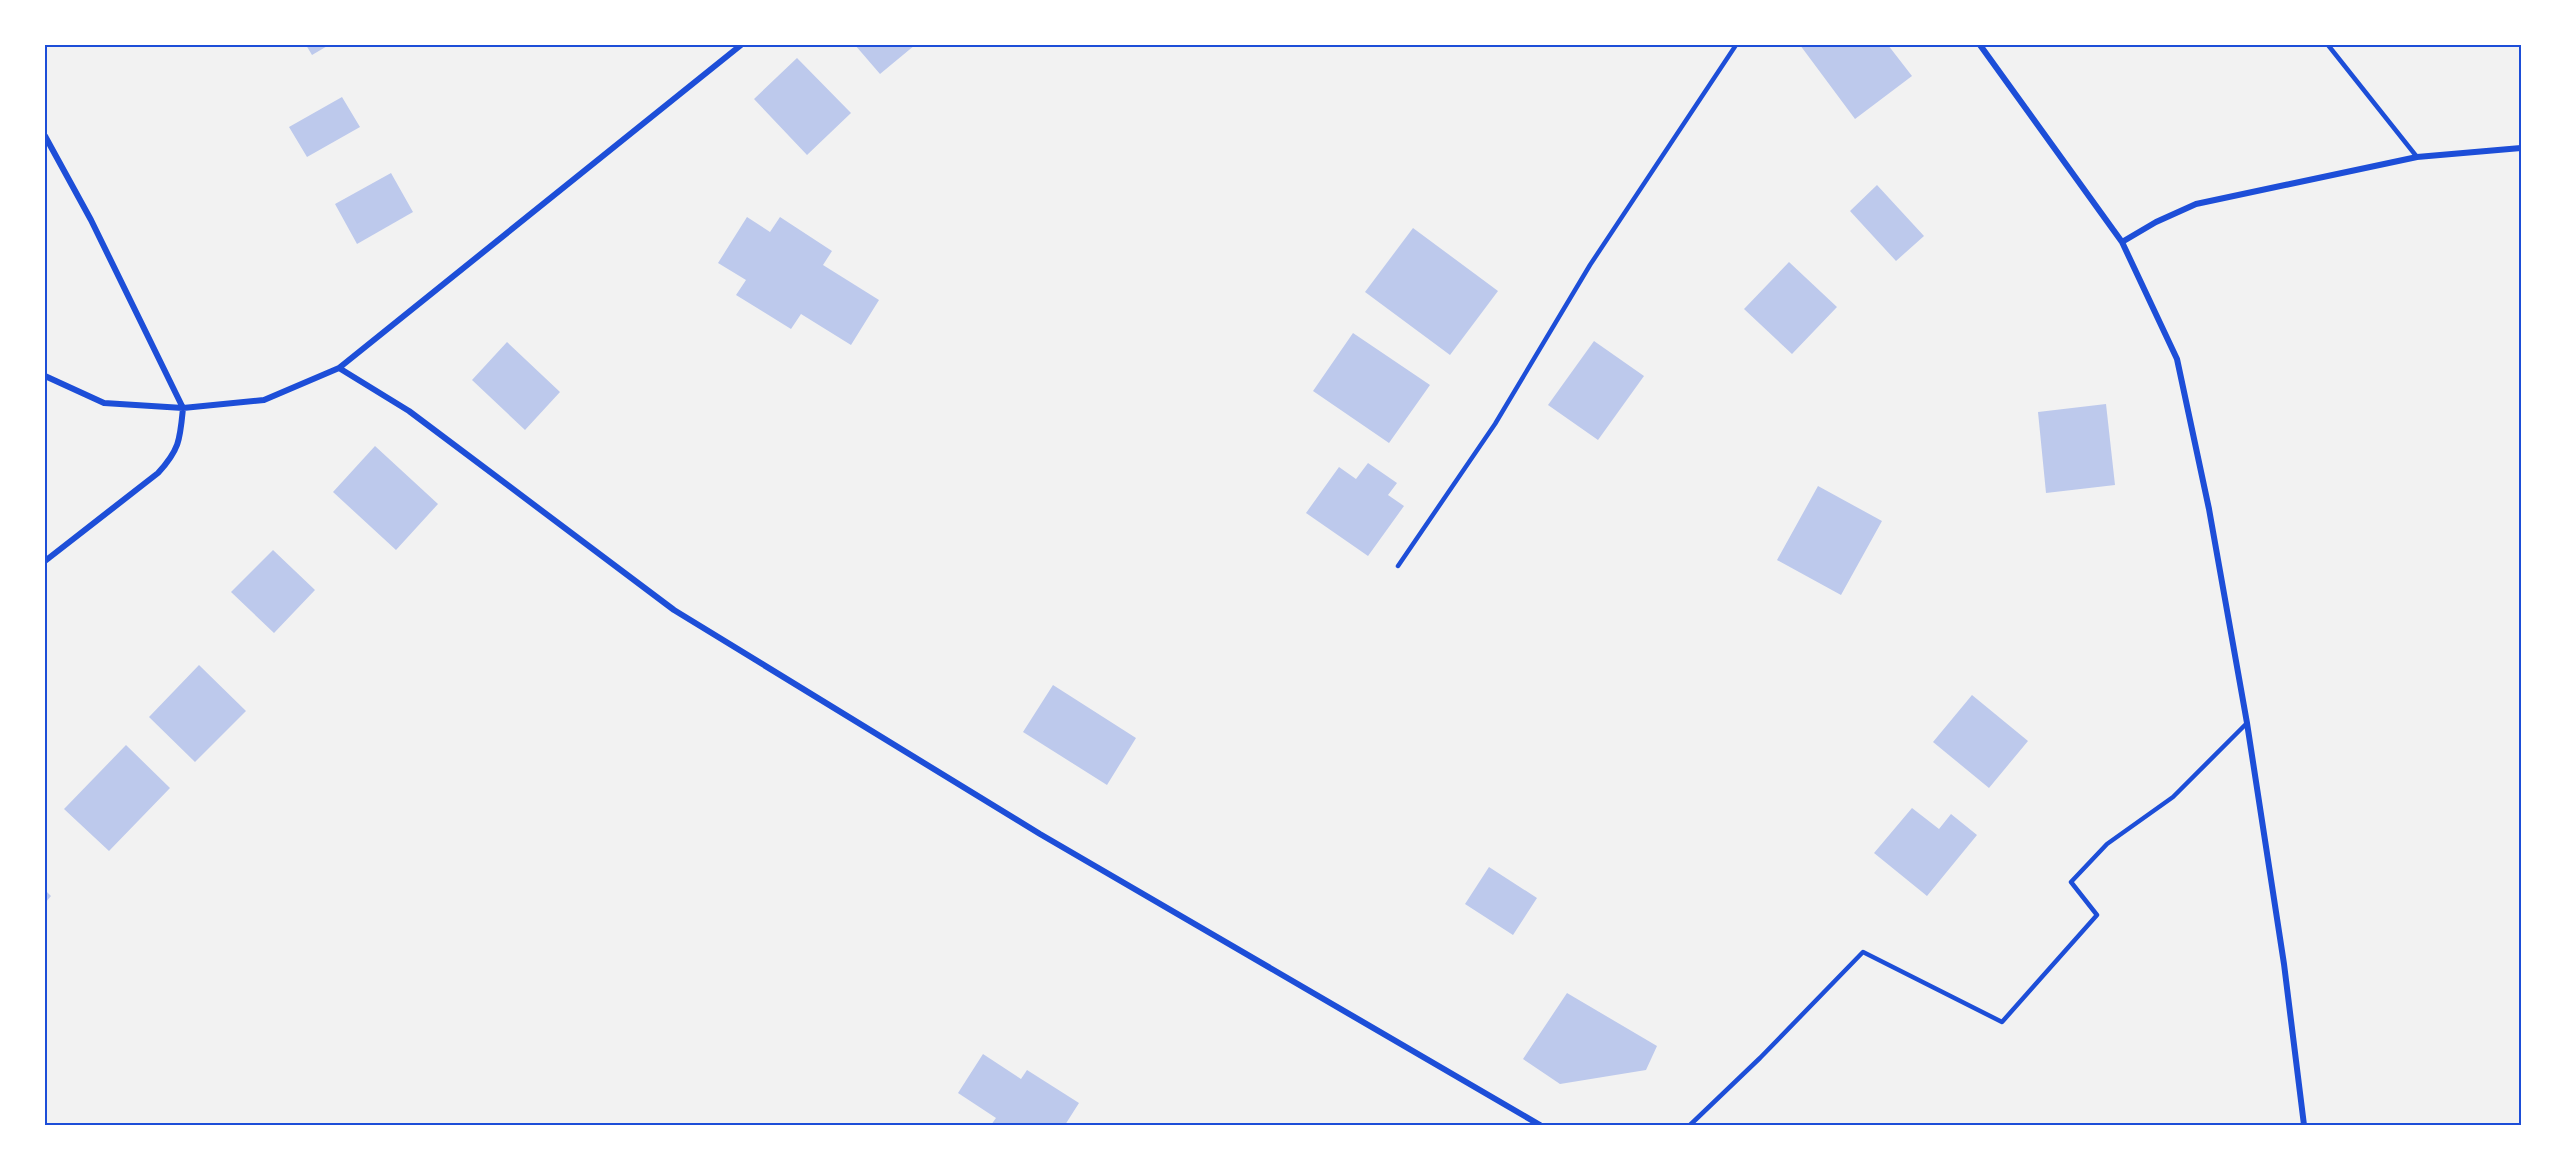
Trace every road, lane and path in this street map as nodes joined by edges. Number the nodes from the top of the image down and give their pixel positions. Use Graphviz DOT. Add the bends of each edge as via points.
graph roads {
  1 [pos="741,45"];
  2 [pos="1736,45"];
  3 [pos="1980,45"];
  4 [pos="2328,45"];
  5 [pos="45,136"];
  6 [pos="2521,148"];
  7 [pos="2417,157"];
  8 [pos="2122,242"];
  9 [pos="339,368"];
  10 [pos="45,376"];
  11 [pos="183,408"];
  12 [pos="45,561"];
  13 [pos="1398,566"];
  14 [pos="2247,723"];
  15 [pos="1539,1125"];
  16 [pos="1690,1125"];
  17 [pos="2304,1125"];
  1 -- 9 [label="street"];
  2 -- 13 [label="lane" via="1590,265 1495,424"];
  3 -- 8 [label="street"];
  4 -- 7 [label="lane"];
  5 -- 11 [label="street" via="91,220"];
  6 -- 7 [label="street"];
  7 -- 8 [label="street" via="2196,204"];
  8 -- 14 [label="street" via="2177,359 2209,509"];
  9 -- 11 [label="street" via="264,400"];
  9 -- 15 [label="street" via="409,411 674,610 1040,834"];
  10 -- 11 [label="street" via="105,403"];
  11 -- 12 [label="street" via="173,457"];
  14 -- 16 [label="lane" via="2172,797 2107,844 2071,882 2097,915 2002,1022 1863,952"];
  14 -- 17 [label="street"];
}
